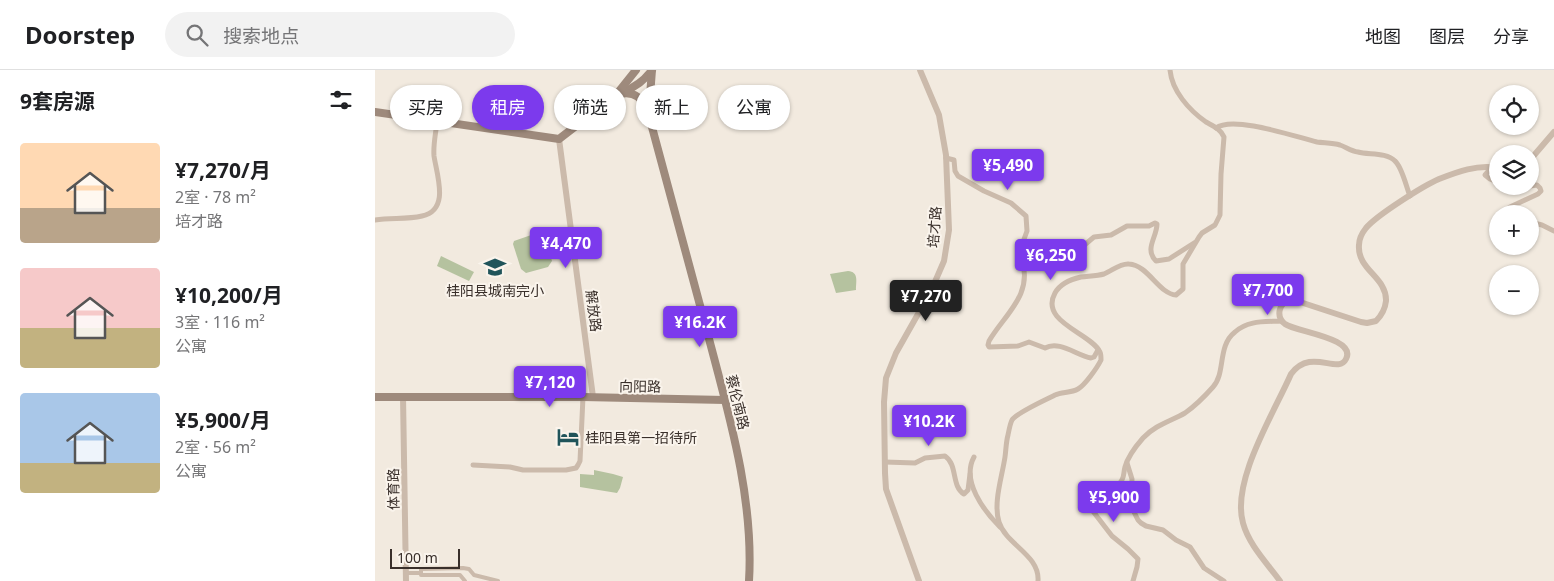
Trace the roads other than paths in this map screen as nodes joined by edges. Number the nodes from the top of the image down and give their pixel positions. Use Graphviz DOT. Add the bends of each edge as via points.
graph roads {
  1 [pos="636,70"];
  2 [pos="652,70"];
  3 [pos="920,70"];
  4 [pos="1170,70"];
  5 [pos="624,85"];
  6 [pos="650,85"];
  7 [pos="626,90"];
  8 [pos="375,112"];
  9 [pos="390,114"];
  10 [pos="462,125"];
  11 [pos="1216,128"];
  12 [pos="436,130"];
  13 [pos="571,130"];
  14 [pos="653,130"];
  15 [pos="1554,132"];
  16 [pos="559,139"];
  17 [pos="1539,150"];
  18 [pos="946,158"];
  19 [pos="1489,167"];
  20 [pos="1536,195"];
  21 [pos="1410,196"];
  22 [pos="1514,205"];
  23 [pos="375,220"];
  24 [pos="1539,224"];
  25 [pos="1554,231"];
  26 [pos="1196,242"];
  27 [pos="1021,260"];
  28 [pos="1282,320"];
  29 [pos="1098,350"];
  30 [pos="403,396"];
  31 [pos="375,397"];
  32 [pos="583,397"];
  33 [pos="593,397"];
  34 [pos="725,400"];
  35 [pos="974,457"];
  36 [pos="885,462"];
  37 [pos="1127,463"];
  38 [pos="473,465"];
  39 [pos="970,474"];
  40 [pos="1003,529"];
  41 [pos="406,573"];
  42 [pos="421,573"];
  43 [pos="406,581"];
  44 [pos="465,581"];
  45 [pos="498,581"];
  46 [pos="749,581"];
  47 [pos="919,581"];
  48 [pos="1038,581"];
  49 [pos="1133,581"];
  50 [pos="1224,581"];
  51 [pos="1280,581"];
  1 -- 5 [label="main road"];
  2 -- 6 [label="main road, 蔡伦南路"];
  2 -- 7 [label="main road"];
  3 -- 18 [label="street, 培才路" via="939,115"];
  4 -- 11 [label="street" via="1171,81 1182,98 1200,118"];
  8 -- 9 [label="main road"];
  10 -- 16 [label="main road"];
  11 -- 21 [label="street" via="1221,124 1249,125 1391,158 1399,167"];
  11 -- 26 [label="street" via="1225,137 1220,215 1215,225 1202,233"];
  12 -- 23 [label="street" via="434,154 440,195 432,213"];
  13 -- 16 [label="main road"];
  14 -- 34 [label="main road, 蔡伦南路"];
  15 -- 17 [label="street"];
  16 -- 33 [label="street, 解放路"];
  18 -- 27 [label="street" via="954,160 958,176 1011,203 1026,216 1027,230 1019,253"];
  18 -- 36 [label="street, 培才路" via="949,230 944,261 886,378"];
  19 -- 21 [label="street" via="1439,179"];
  20 -- 22 [label="street"];
  21 -- 28 [label="street" via="1373,221 1360,238 1360,257 1381,283 1386,296 1385,310 1376,321 1361,322 1297,300 1283,303 1279,314"];
  24 -- 25 [label="street"];
  26 -- 27 [label="street" via="1169,259 1156,261 1151,246 1157,227 1155,223 1127,226 1111,235 1094,237 1077,248 1040,243"];
  26 -- 29 [label="street" via="1183,264 1183,289 1176,295 1167,292 1147,273 1131,264 1068,281 1059,288 1053,303 1059,318"];
  27 -- 29 [label="street" via="1024,273 1022,292 989,341 989,348 1029,342 1045,348 1061,346 1091,358"];
  28 -- 37 [label="street" via="1254,322 1234,332 1225,344 1215,385 1187,412 1151,431"];
  28 -- 51 [label="street" via="1292,328 1335,341 1348,353 1339,365 1309,361 1296,367 1270,418 1245,481 1241,500 1243,522 1250,540"];
  29 -- 40 [label="street" via="1101,360 1085,384 1055,395 1012,420 998,505"];
  30 -- 31 [label="main road, 向阳路"];
  30 -- 32 [label="main road, 向阳路"];
  30 -- 41 [label="street, 体育路"];
  32 -- 33 [label="main road, 向阳路"];
  32 -- 38 [label="street" via="580,461 576,468 523,470"];
  33 -- 34 [label="main road, 向阳路"];
  34 -- 46 [label="main road, 蔡伦南路" via="739,459 749,524"];
  35 -- 39 [label="street"];
  36 -- 39 [label="street" via="915,463 925,458 945,456 952,465 959,491 964,494 968,490"];
  36 -- 47 [label="street, 培才路" via="886,489"];
  37 -- 49 [label="street" via="1122,481 1094,498 1091,510 1112,536 1136,557 1138,563"];
  37 -- 50 [label="street" via="1132,480 1131,506 1138,520 1163,530 1190,547 1204,568"];
  39 -- 40 [label="street" via="979,498"];
  40 -- 48 [label="street" via="1033,562 1038,571"];
  41 -- 42 [label="street"];
  41 -- 43 [label="street, 体育路"];
  42 -- 44 [label="street" via="460,575"];
  42 -- 45 [label="street" via="421,569 463,568 474,575"];
}
